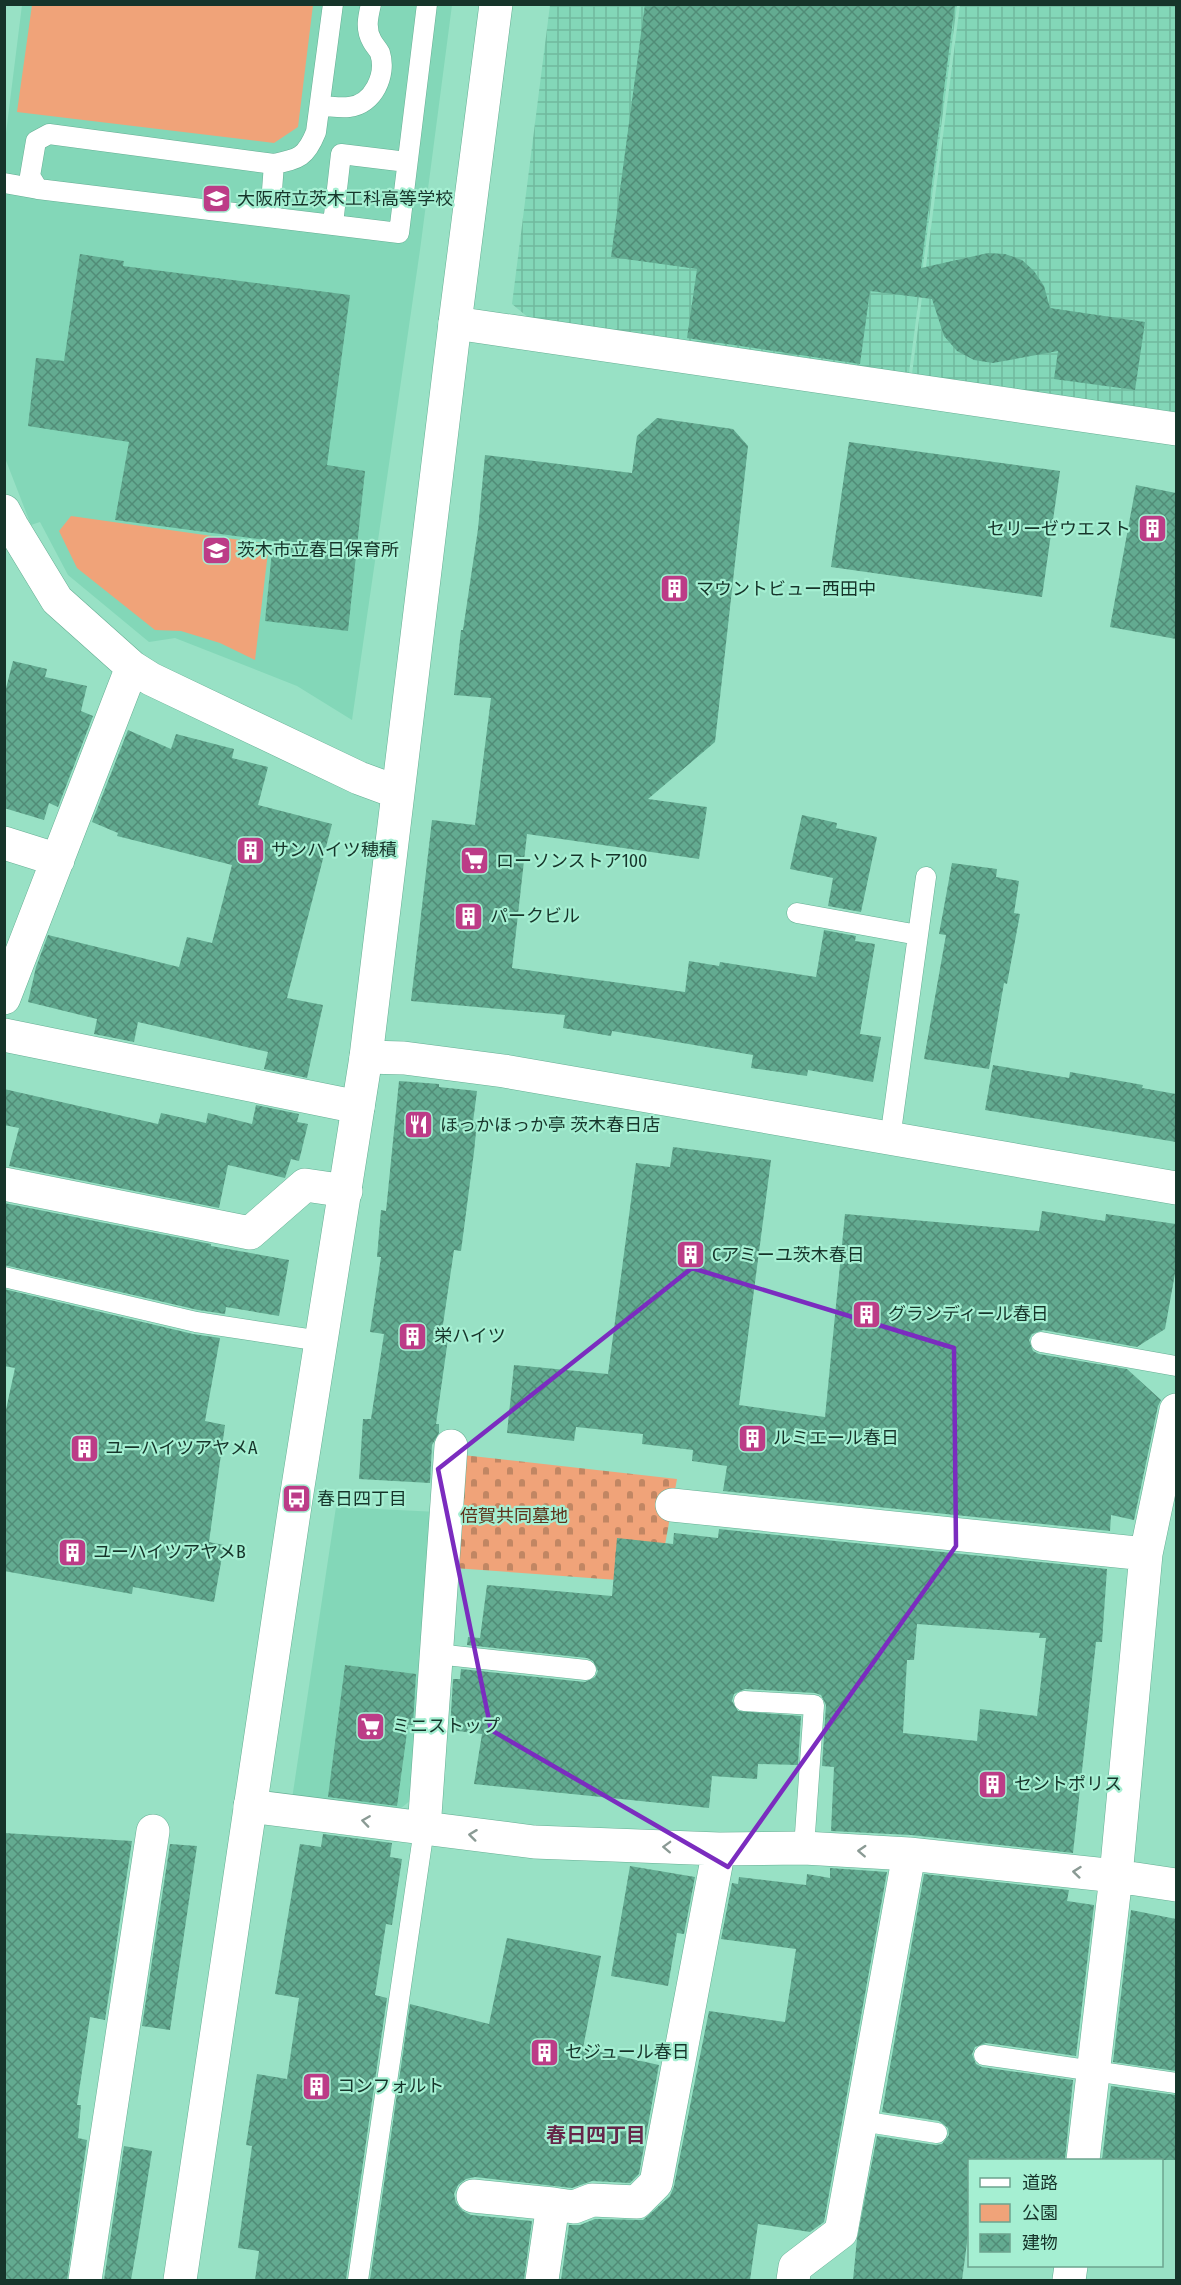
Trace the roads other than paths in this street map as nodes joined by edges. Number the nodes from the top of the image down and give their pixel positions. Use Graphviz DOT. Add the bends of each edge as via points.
graph roads {
  1 [pos="333,4"];
  2 [pos="371,4"];
  3 [pos="427,4"];
  4 [pos="496,4"];
  5 [pos="320,106"];
  6 [pos="407,162"];
  7 [pos="274,165"];
  8 [pos="4,183"];
  9 [pos="38,189"];
  10 [pos="270,217"];
  11 [pos="333,224"];
  12 [pos="455,323"];
  13 [pos="1176,429"];
  14 [pos="4,511"];
  15 [pos="132,667"];
  16 [pos="397,792"];
  17 [pos="4,843"];
  18 [pos="58,860"];
  19 [pos="926,877"];
  20 [pos="797,913"];
  21 [pos="918,935"];
  22 [pos="4,998"];
  23 [pos="4,1035"];
  24 [pos="366,1057"];
  25 [pos="358,1107"];
  26 [pos="890,1139"];
  27 [pos="4,1184"];
  28 [pos="1176,1188"];
  29 [pos="346,1191"];
  30 [pos="4,1277"];
  31 [pos="321,1341"];
  32 [pos="1041,1342"];
  33 [pos="1176,1366"];
  34 [pos="1176,1410"];
  35 [pos="451,1446"];
  36 [pos="672,1505"];
  37 [pos="1146,1554"];
  38 [pos="436,1654"];
  39 [pos="586,1670"];
  40 [pos="744,1701"];
  41 [pos="250,1806"];
  42 [pos="424,1829"];
  43 [pos="153,1831"];
  44 [pos="804,1848"];
  45 [pos="719,1849"];
  46 [pos="909,1854"];
  47 [pos="1116,1876"];
  48 [pos="1176,1885"];
  49 [pos="984,2055"];
  50 [pos="1094,2070"];
  51 [pos="1176,2084"];
  52 [pos="861,2121"];
  53 [pos="937,2133"];
  54 [pos="1083,2159"];
  55 [pos="473,2196"];
  56 [pos="553,2204"];
  57 [pos="85,2280"];
  58 [pos="180,2280"];
  59 [pos="358,2280"];
  60 [pos="542,2280"];
  61 [pos="793,2280"];
  1 -- 5 [label="lane"];
  2 -- 5 [label="lane" via="367,22 370,39 380,53 377,87 369,98 351,107"];
  3 -- 6 [label="lane"];
  4 -- 12 [label="street"];
  5 -- 7 [label="lane" via="310,145 296,160"];
  6 -- 11 [label="lane" via="341,154"];
  6 -- 11 [label="lane" via="399,233"];
  7 -- 9 [label="lane" via="49,134 36,141 30,176"];
  7 -- 10 [label="lane"];
  8 -- 9 [label="lane"];
  9 -- 10 [label="lane"];
  10 -- 11 [label="lane"];
  12 -- 13 [label="street"];
  12 -- 16 [label="street"];
  14 -- 15 [label="street" via="57,600"];
  15 -- 16 [label="street" via="359,778"];
  15 -- 18 [label="street"];
  16 -- 24 [label="street"];
  17 -- 18 [label="street"];
  18 -- 22 [label="street"];
  19 -- 21 [label="lane"];
  20 -- 21 [label="lane"];
  21 -- 26 [label="lane"];
  23 -- 25 [label="street"];
  24 -- 25 [label="street"];
  24 -- 26 [label="street" via="504,1071"];
  25 -- 29 [label="street"];
  26 -- 28 [label="street"];
  27 -- 29 [label="street" via="250,1233 305,1185"];
  29 -- 31 [label="street"];
  30 -- 31 [label="lane" via="196,1322"];
  31 -- 41 [label="street"];
  32 -- 33 [label="lane"];
  34 -- 37 [label="street"];
  35 -- 38 [label="street"];
  36 -- 37 [label="street"];
  37 -- 47 [label="street"];
  38 -- 39 [label="lane"];
  38 -- 42 [label="street"];
  40 -- 44 [label="lane" via="814,1705"];
  42 -- 41 [label="street, one-way"];
  41 -- 58 [label="street"];
  45 -- 42 [label="street, one-way" via="534,1842"];
  42 -- 59 [label="lane"];
  43 -- 57 [label="street"];
  44 -- 45 [label="street"];
  46 -- 44 [label="street, one-way"];
  45 -- 56 [label="street" via="656,2183 638,2202 592,2200 574,2207"];
  47 -- 46 [label="street, one-way"];
  46 -- 52 [label="street"];
  47 -- 48 [label="street"];
  47 -- 50 [label="street"];
  49 -- 50 [label="lane"];
  50 -- 51 [label="lane"];
  50 -- 54 [label="street"];
  52 -- 53 [label="lane"];
  52 -- 61 [label="street" via="841,2232 795,2267"];
  55 -- 56 [label="street"];
  56 -- 60 [label="street"];
}
